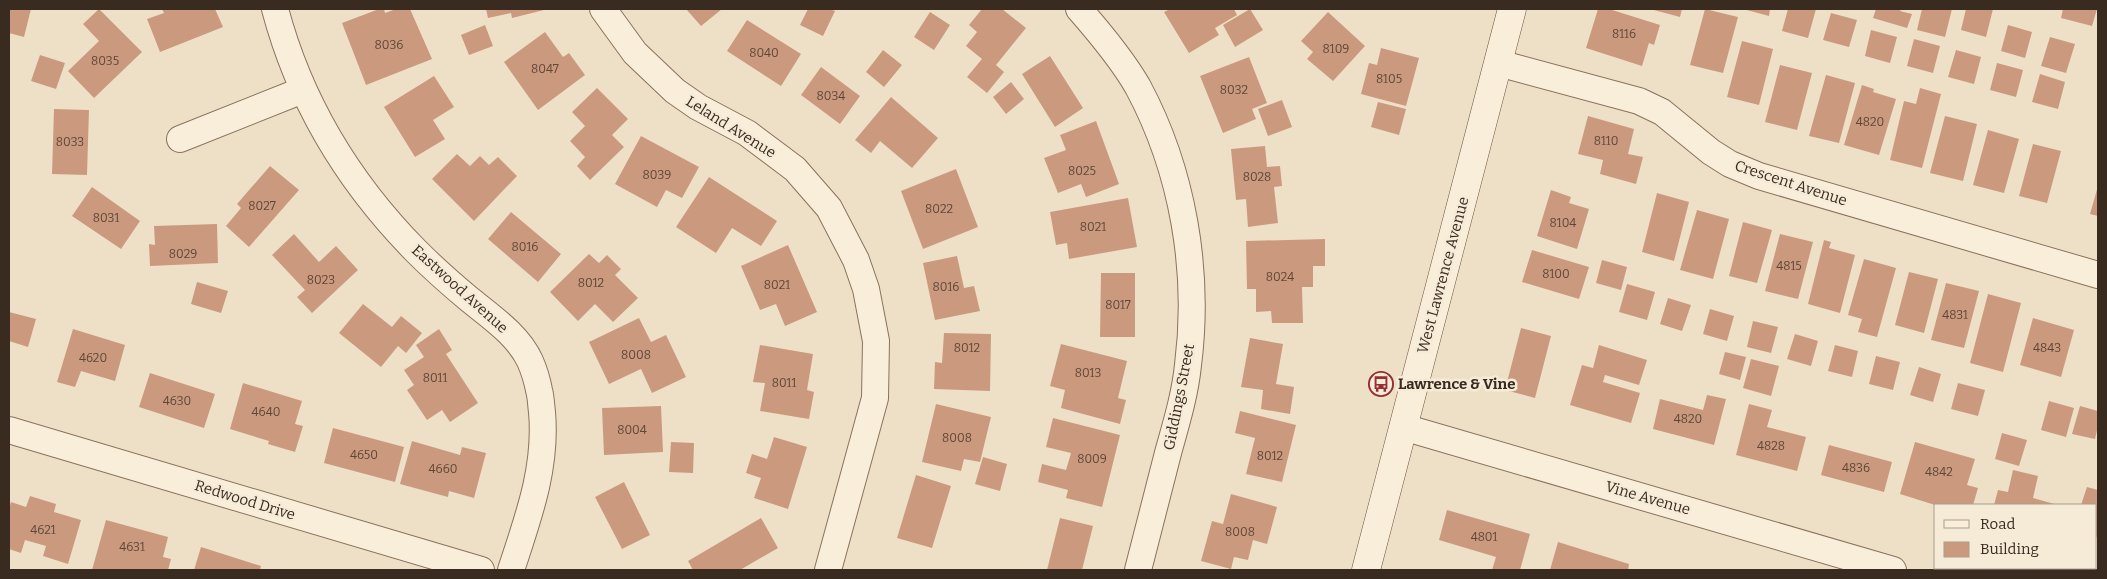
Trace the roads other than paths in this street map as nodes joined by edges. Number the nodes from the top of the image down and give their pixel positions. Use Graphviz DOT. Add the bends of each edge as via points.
graph roads {
  1 [pos="275,9"];
  2 [pos="603,9"];
  3 [pos="1079,9"];
  4 [pos="1512,9"];
  5 [pos="1498,63"];
  6 [pos="303,90"];
  7 [pos="180,139"];
  8 [pos="2098,274"];
  9 [pos="1404,427"];
  10 [pos="9,430"];
  11 [pos="482,570"];
  12 [pos="511,570"];
  13 [pos="828,570"];
  14 [pos="1138,570"];
  15 [pos="1366,570"];
  16 [pos="1893,570"];
  1 -- 6 [label="street, Eastwood Avenue" via="284,44"];
  2 -- 13 [label="street, Leland Avenue" via="635,53 675,91 747,133 795,169 829,208 856,260 866,289 876,341 875,398"];
  3 -- 14 [label="street, Giddings Street" via="1138,87 1177,189 1190,260 1192,299 1188,367"];
  4 -- 5 [label="main road, West Lawrence Avenue"];
  5 -- 8 [label="street, Crescent Avenue" via="1639,101 1662,112 1730,164 1759,176"];
  5 -- 9 [label="main road, West Lawrence Avenue"];
  6 -- 7 [label="street"];
  6 -- 12 [label="street, Eastwood Avenue" via="326,137 382,213 445,279 511,334 530,360 540,392 544,430 542,461"];
  9 -- 15 [label="main road, West Lawrence Avenue"];
  9 -- 16 [label="street, Vine Avenue"];
  10 -- 11 [label="street, Redwood Drive"];
}
